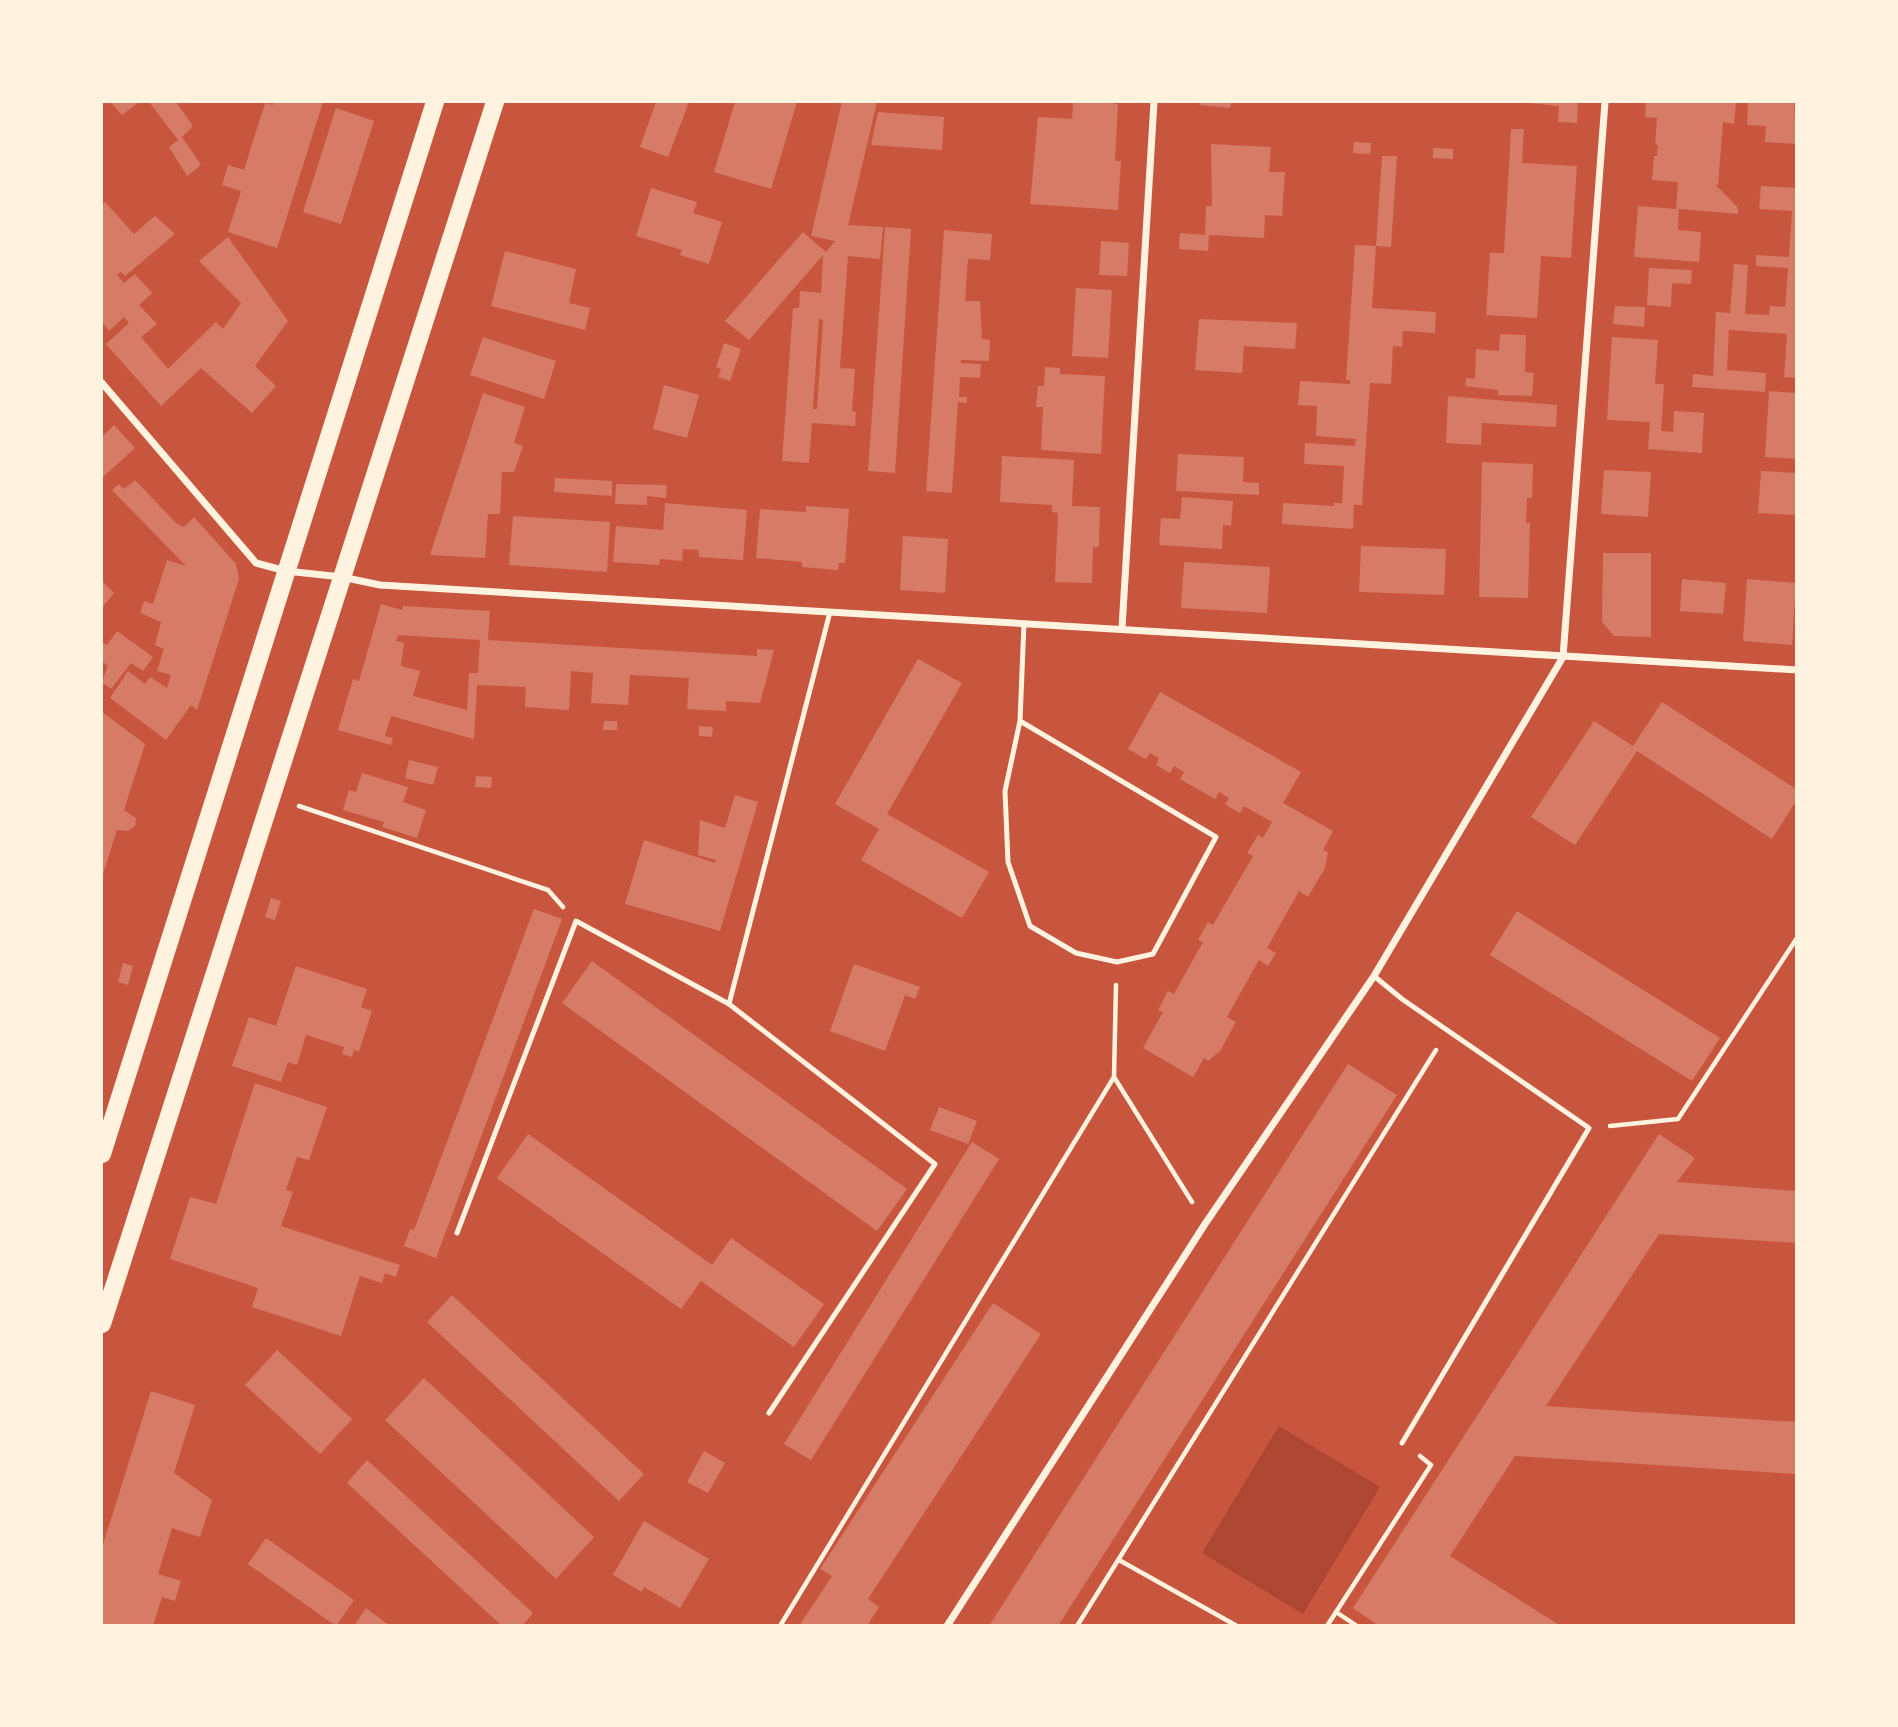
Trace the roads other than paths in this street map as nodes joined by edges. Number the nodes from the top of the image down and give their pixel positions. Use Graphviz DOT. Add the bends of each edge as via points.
graph roads {
  1 [pos="435,102"];
  2 [pos="495,102"];
  3 [pos="1153,102"];
  4 [pos="1605,102"];
  5 [pos="102,383"];
  6 [pos="286,571"];
  7 [pos="342,577"];
  8 [pos="830,612"];
  9 [pos="1024,623"];
  10 [pos="1122,628"];
  11 [pos="1563,657"];
  12 [pos="1797,670"];
  13 [pos="1020,721"];
  14 [pos="1374,976"];
  15 [pos="729,1004"];
  16 [pos="103,1146"];
  17 [pos="457,1233"];
  18 [pos="102,1324"];
  19 [pos="769,1413"];
  20 [pos="1402,1443"];
  21 [pos="947,1626"];
  1 -- 6 [label="main road"];
  2 -- 7 [label="main road"];
  3 -- 10 [label="street"];
  4 -- 11 [label="street"];
  5 -- 6 [label="street" via="257,563"];
  6 -- 7 [label="street"];
  6 -- 16 [label="main road"];
  7 -- 8 [label="street" via="380,585"];
  7 -- 18 [label="main road"];
  8 -- 9 [label="street"];
  8 -- 15 [label="lane"];
  9 -- 10 [label="street"];
  9 -- 13 [label="lane"];
  10 -- 11 [label="street"];
  11 -- 12 [label="street"];
  11 -- 14 [label="street"];
  13 -- 13 [label="lane" via="1004,791 1008,862 1030,926 1076,953 1116,962 1153,954 1216,837"];
  14 -- 20 [label="lane" via="1589,1128"];
  14 -- 21 [label="street" via="1205,1224"];
  15 -- 17 [label="lane" via="576,921"];
  15 -- 19 [label="lane" via="935,1164"];
}
